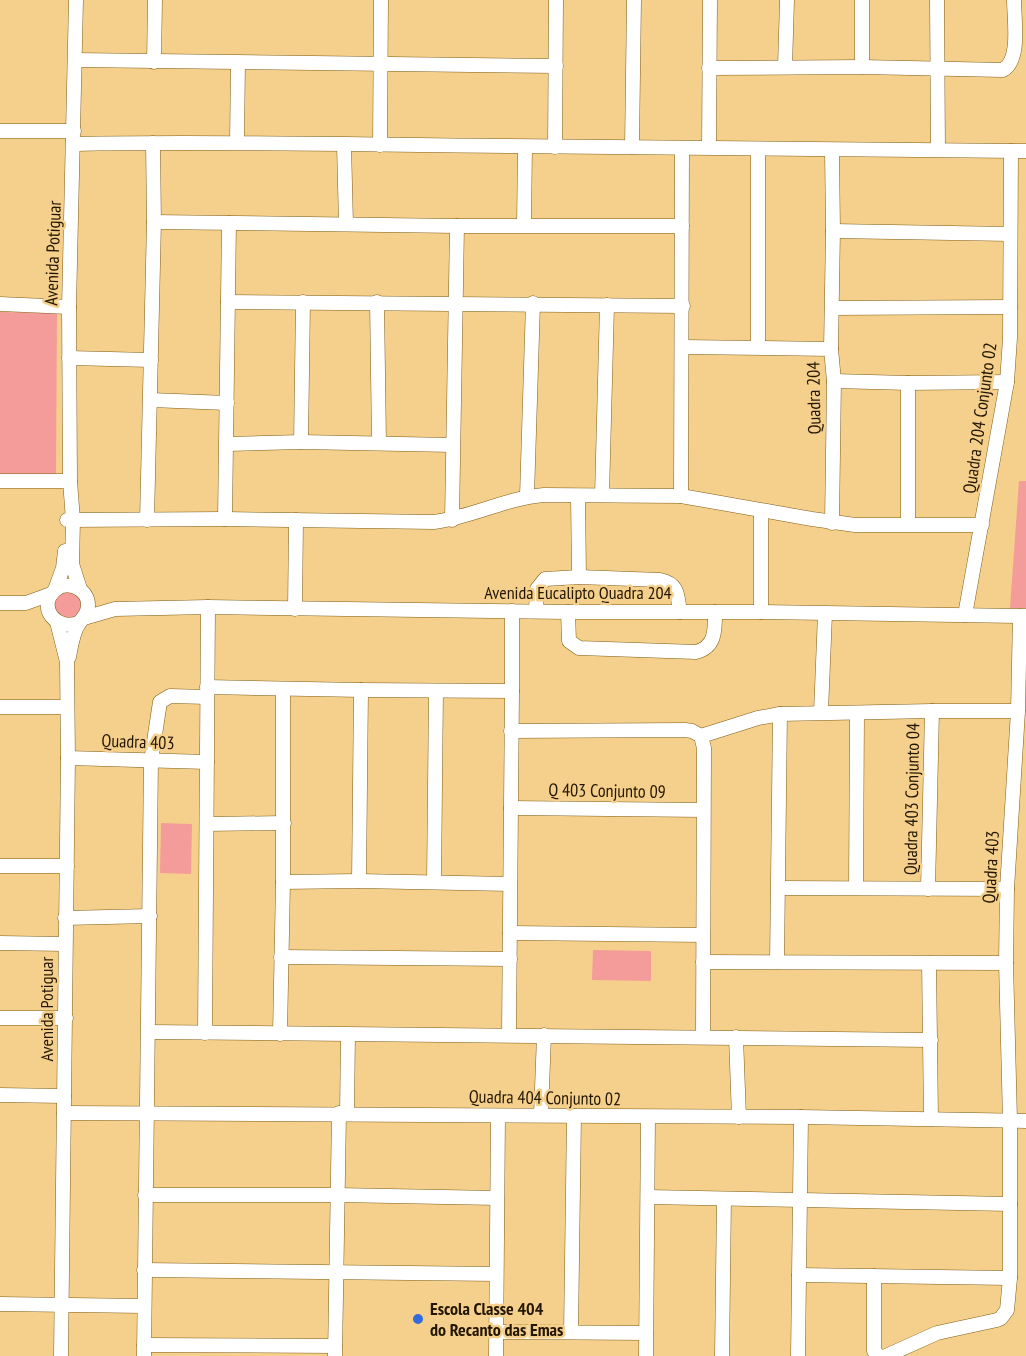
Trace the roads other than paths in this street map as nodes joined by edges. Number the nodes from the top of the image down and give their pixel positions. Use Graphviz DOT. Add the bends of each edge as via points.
graph roads {
  1 [pos="76,0"];
  2 [pos="155,0"];
  3 [pos="381,0"];
  4 [pos="556,0"];
  5 [pos="634,0"];
  6 [pos="710,0"];
  7 [pos="786,0"];
  8 [pos="862,0"];
  9 [pos="937,0"];
  10 [pos="1014,0"];
  11 [pos="75,60"];
  12 [pos="154,62"];
  13 [pos="238,63"];
  14 [pos="381,65"];
  15 [pos="556,66"];
  16 [pos="785,67"];
  17 [pos="709,68"];
  18 [pos="862,68"];
  19 [pos="937,69"];
  20 [pos="0,131"];
  21 [pos="74,138"];
  22 [pos="237,142"];
  23 [pos="153,143"];
  24 [pos="344,145"];
  25 [pos="380,145"];
  26 [pos="525,147"];
  27 [pos="555,147"];
  28 [pos="632,147"];
  29 [pos="709,147"];
  30 [pos="682,148"];
  31 [pos="758,149"];
  32 [pos="938,149"];
  33 [pos="832,150"];
  34 [pos="1011,151"];
  35 [pos="1026,151"];
  36 [pos="154,222"];
  37 [pos="229,223"];
  38 [pos="346,224"];
  39 [pos="524,225"];
  40 [pos="457,226"];
  41 [pos="682,226"];
  42 [pos="833,231"];
  43 [pos="1010,234"];
  44 [pos="228,302"];
  45 [pos="303,302"];
  46 [pos="377,302"];
  47 [pos="455,302"];
  48 [pos="533,303"];
  49 [pos="0,304"];
  50 [pos="607,305"];
  51 [pos="683,306"];
  52 [pos="69,307"];
  53 [pos="1010,307"];
  54 [pos="832,308"];
  55 [pos="682,347"];
  56 [pos="758,347"];
  57 [pos="831,349"];
  58 [pos="69,358"];
  59 [pos="151,360"];
  60 [pos="834,381"];
  61 [pos="1008,382"];
  62 [pos="908,383"];
  63 [pos="152,400"];
  64 [pos="227,403"];
  65 [pos="301,442"];
  66 [pos="379,442"];
  67 [pos="227,444"];
  68 [pos="452,446"];
  69 [pos="0,481"];
  70 [pos="70,481"];
  71 [pos="602,495"];
  72 [pos="527,496"];
  73 [pos="578,496"];
  74 [pos="681,496"];
  75 [pos="761,511"];
  76 [pos="70,516"];
  77 [pos="225,519"];
  78 [pos="147,520"];
  79 [pos="296,520"];
  80 [pos="452,520"];
  81 [pos="832,523"];
  82 [pos="908,524"];
  83 [pos="982,525"];
  84 [pos="579,577"];
  85 [pos="82,591"];
  86 [pos="53,592"];
  87 [pos="0,603"];
  88 [pos="0,608"];
  89 [pos="130,608"];
  90 [pos="208,608"];
  91 [pos="295,609"];
  92 [pos="512,611"];
  93 [pos="536,611"];
  94 [pos="568,612"];
  95 [pos="680,612"];
  96 [pos="716,612"];
  97 [pos="760,612"];
  98 [pos="825,614"];
  99 [pos="965,615"];
  100 [pos="1023,616"];
  101 [pos="54,619"];
  102 [pos="82,620"];
  103 [pos="68,662"];
  104 [pos="283,689"];
  105 [pos="361,690"];
  106 [pos="436,691"];
  107 [pos="512,691"];
  108 [pos="207,692"];
  109 [pos="0,707"];
  110 [pos="67,707"];
  111 [pos="932,711"];
  112 [pos="1018,711"];
  113 [pos="821,712"];
  114 [pos="857,713"];
  115 [pos="780,714"];
  116 [pos="511,732"];
  117 [pos="700,736"];
  118 [pos="68,758"];
  119 [pos="150,760"];
  120 [pos="207,762"];
  121 [pos="511,808"];
  122 [pos="703,810"];
  123 [pos="284,823"];
  124 [pos="207,824"];
  125 [pos="0,866"];
  126 [pos="67,866"];
  127 [pos="359,881"];
  128 [pos="283,882"];
  129 [pos="434,882"];
  130 [pos="510,884"];
  131 [pos="779,888"];
  132 [pos="856,888"];
  133 [pos="928,889"];
  134 [pos="1007,889"];
  135 [pos="150,916"];
  136 [pos="65,918"];
  137 [pos="510,933"];
  138 [pos="703,935"];
  139 [pos="0,943"];
  140 [pos="65,944"];
  141 [pos="281,957"];
  142 [pos="510,959"];
  143 [pos="703,962"];
  144 [pos="777,962"];
  145 [pos="929,963"];
  146 [pos="1006,963"];
  147 [pos="0,1017"];
  148 [pos="66,1018"];
  149 [pos="149,1032"];
  150 [pos="205,1033"];
  151 [pos="280,1034"];
  152 [pos="509,1034"];
  153 [pos="348,1035"];
  154 [pos="544,1035"];
  155 [pos="703,1036"];
  156 [pos="736,1037"];
  157 [pos="931,1040"];
  158 [pos="0,1095"];
  159 [pos="64,1096"];
  160 [pos="147,1112"];
  161 [pos="64,1113"];
  162 [pos="343,1113"];
  163 [pos="541,1115"];
  164 [pos="498,1116"];
  165 [pos="573,1116"];
  166 [pos="648,1117"];
  167 [pos="739,1117"];
  168 [pos="801,1117"];
  169 [pos="931,1119"];
  170 [pos="1010,1120"];
  171 [pos="1026,1120"];
  172 [pos="145,1195"];
  173 [pos="337,1195"];
  174 [pos="648,1197"];
  175 [pos="497,1198"];
  176 [pos="724,1199"];
  177 [pos="799,1201"];
  178 [pos="1010,1204"];
  179 [pos="144,1270"];
  180 [pos="335,1271"];
  181 [pos="496,1274"];
  182 [pos="799,1275"];
  183 [pos="874,1276"];
  184 [pos="1010,1278"];
  185 [pos="0,1304"];
  186 [pos="62,1305"];
  187 [pos="143,1306"];
  188 [pos="496,1332"];
  189 [pos="571,1332"];
  190 [pos="646,1333"];
  191 [pos="183,1350"];
  192 [pos="144,1351"];
  193 [pos="260,1351"];
  194 [pos="335,1351"];
  195 [pos="62,1356"];
  196 [pos="496,1356"];
  197 [pos="646,1356"];
  198 [pos="722,1356"];
  199 [pos="798,1356"];
  200 [pos="879,1356"];
  201 [pos="886,1356"];
  1 -- 11 [label="street, Avenida Potiguar"];
  2 -- 12 [label="street"];
  3 -- 14 [label="street"];
  4 -- 15 [label="street"];
  5 -- 28 [label="street"];
  6 -- 17 [label="street"];
  7 -- 16 [label="street"];
  8 -- 18 [label="street"];
  9 -- 19 [label="street"];
  10 -- 19 [label="street" via="1014,52 1008,67"];
  11 -- 12 [label="street"];
  11 -- 21 [label="street, Avenida Potiguar"];
  12 -- 13 [label="street"];
  13 -- 14 [label="street"];
  13 -- 22 [label="street"];
  14 -- 15 [label="street"];
  14 -- 25 [label="street"];
  15 -- 27 [label="street"];
  16 -- 17 [label="street"];
  16 -- 18 [label="street"];
  17 -- 29 [label="street"];
  18 -- 19 [label="street"];
  19 -- 32 [label="street"];
  20 -- 21 [label="street"];
  21 -- 23 [label="street"];
  21 -- 52 [label="street, Avenida Potiguar"];
  22 -- 23 [label="street"];
  22 -- 24 [label="street"];
  23 -- 36 [label="street"];
  24 -- 25 [label="street"];
  24 -- 38 [label="street"];
  25 -- 26 [label="street"];
  26 -- 27 [label="street"];
  26 -- 39 [label="street"];
  27 -- 28 [label="street"];
  28 -- 30 [label="street"];
  29 -- 30 [label="street"];
  29 -- 31 [label="street"];
  30 -- 41 [label="street"];
  31 -- 33 [label="street"];
  31 -- 56 [label="street"];
  32 -- 33 [label="street"];
  32 -- 34 [label="street"];
  33 -- 42 [label="street"];
  34 -- 35 [label="street"];
  34 -- 43 [label="street, Quadra 204 Conjunto 02"];
  36 -- 37 [label="street"];
  36 -- 59 [label="street"];
  37 -- 38 [label="street"];
  37 -- 44 [label="street"];
  38 -- 40 [label="street"];
  39 -- 40 [label="street"];
  39 -- 41 [label="street"];
  40 -- 47 [label="street"];
  41 -- 51 [label="street"];
  42 -- 43 [label="street"];
  42 -- 54 [label="street"];
  43 -- 53 [label="street, Quadra 204 Conjunto 02"];
  44 -- 45 [label="street"];
  44 -- 64 [label="street"];
  45 -- 46 [label="street"];
  45 -- 65 [label="street"];
  46 -- 47 [label="street"];
  46 -- 66 [label="street"];
  47 -- 48 [label="street"];
  47 -- 68 [label="street"];
  48 -- 50 [label="street"];
  48 -- 72 [label="street"];
  49 -- 52 [label="street"];
  50 -- 51 [label="street"];
  50 -- 71 [label="street"];
  51 -- 55 [label="street"];
  52 -- 58 [label="street, Avenida Potiguar"];
  53 -- 54 [label="street"];
  53 -- 61 [label="street, Quadra 204 Conjunto 02"];
  54 -- 57 [label="street"];
  55 -- 56 [label="street, Quadra 204"];
  55 -- 74 [label="street"];
  56 -- 57 [label="street, Quadra 204"];
  57 -- 60 [label="street, Quadra 204"];
  58 -- 59 [label="street"];
  58 -- 70 [label="street, Avenida Potiguar"];
  59 -- 63 [label="street"];
  60 -- 62 [label="street"];
  60 -- 81 [label="street, Quadra 204"];
  61 -- 62 [label="street"];
  61 -- 83 [label="street, Quadra 204 Conjunto 02"];
  62 -- 82 [label="street"];
  63 -- 64 [label="street"];
  63 -- 78 [label="street"];
  64 -- 67 [label="street"];
  65 -- 66 [label="street"];
  65 -- 67 [label="street"];
  66 -- 68 [label="street"];
  67 -- 77 [label="street"];
  68 -- 80 [label="street"];
  69 -- 70 [label="street"];
  70 -- 76 [label="street, Avenida Potiguar"];
  71 -- 73 [label="street"];
  71 -- 74 [label="street"];
  72 -- 73 [label="street"];
  72 -- 80 [label="street"];
  73 -- 84 [label="street"];
  74 -- 75 [label="street"];
  75 -- 81 [label="street"];
  75 -- 97 [label="street"];
  76 -- 78 [label="street"];
  76 -- 85 [label="street, Avenida Potiguar" via="72,564"];
  76 -- 86 [label="street, Avenida Potiguar" via="63,568"];
  77 -- 78 [label="street"];
  77 -- 79 [label="street"];
  79 -- 80 [label="street"];
  79 -- 91 [label="street"];
  81 -- 82 [label="street"];
  82 -- 83 [label="street"];
  83 -- 99 [label="street, Quadra 204 Conjunto 02"];
  84 -- 93 [label="street" via="545,579 537,589"];
  84 -- 95 [label="street" via="669,582 676,590"];
  85 -- 86 [label="street" via="67,585"];
  85 -- 89 [label="street" via="108,604"];
  85 -- 102 [label="street, Avenida Potiguar" via="88,607"];
  86 -- 87 [label="street" via="26,603"];
  86 -- 101 [label="street, Avenida Potiguar" via="48,607"];
  88 -- 101 [label="street" via="27,609"];
  89 -- 90 [label="street, Avenida Eucalipto Quadra 204"];
  89 -- 102 [label="street" via="107,610"];
  90 -- 91 [label="street, Avenida Eucalipto Quadra 204"];
  90 -- 108 [label="street"];
  91 -- 92 [label="street, Avenida Eucalipto Quadra 204"];
  92 -- 93 [label="street, Avenida Eucalipto Quadra 204"];
  92 -- 107 [label="street"];
  93 -- 94 [label="street, Avenida Eucalipto Quadra 204"];
  94 -- 95 [label="street, Avenida Eucalipto Quadra 204"];
  94 -- 96 [label="street" via="569,641 579,648 696,652 712,642"];
  95 -- 96 [label="street, Avenida Eucalipto Quadra 204"];
  96 -- 97 [label="street, Avenida Eucalipto Quadra 204"];
  97 -- 98 [label="street, Avenida Eucalipto Quadra 204"];
  98 -- 99 [label="street, Avenida Eucalipto Quadra 204"];
  98 -- 113 [label="street"];
  99 -- 100 [label="street, Avenida Eucalipto Quadra 204"];
  100 -- 112 [label="street, Quadra 403"];
  101 -- 102 [label="street" via="69,625"];
  101 -- 103 [label="street, Avenida Potiguar"];
  102 -- 103 [label="street, Avenida Potiguar"];
  103 -- 110 [label="street, Avenida Potiguar"];
  104 -- 105 [label="street"];
  104 -- 108 [label="street"];
  104 -- 123 [label="street"];
  105 -- 106 [label="street"];
  105 -- 127 [label="street"];
  106 -- 107 [label="street"];
  106 -- 129 [label="street"];
  107 -- 116 [label="street"];
  108 -- 119 [label="street" via="170,696 160,702"];
  108 -- 120 [label="street"];
  109 -- 110 [label="street"];
  110 -- 118 [label="street, Avenida Potiguar"];
  111 -- 112 [label="street"];
  111 -- 114 [label="street"];
  111 -- 133 [label="street, Quadra 403 Conjunto 04"];
  112 -- 134 [label="street, Quadra 403"];
  113 -- 114 [label="street"];
  113 -- 115 [label="street"];
  114 -- 132 [label="street"];
  115 -- 117 [label="street"];
  115 -- 131 [label="street"];
  116 -- 117 [label="street" via="685,730"];
  116 -- 121 [label="street"];
  117 -- 122 [label="street" via="704,748"];
  118 -- 119 [label="street, Quadra 403"];
  118 -- 126 [label="street, Avenida Potiguar"];
  119 -- 120 [label="street, Quadra 403"];
  119 -- 135 [label="street"];
  120 -- 124 [label="street"];
  121 -- 122 [label="street, Q 403 Conjunto 09"];
  121 -- 130 [label="street"];
  122 -- 138 [label="street"];
  123 -- 124 [label="street"];
  123 -- 128 [label="street"];
  124 -- 150 [label="street"];
  125 -- 126 [label="street"];
  126 -- 136 [label="street, Avenida Potiguar"];
  127 -- 128 [label="street"];
  127 -- 129 [label="street"];
  128 -- 141 [label="street"];
  129 -- 130 [label="street"];
  130 -- 137 [label="street"];
  131 -- 132 [label="street"];
  131 -- 144 [label="street"];
  132 -- 133 [label="street"];
  133 -- 134 [label="street"];
  134 -- 146 [label="street, Quadra 403"];
  135 -- 136 [label="street"];
  135 -- 149 [label="street"];
  136 -- 140 [label="street, Avenida Potiguar"];
  137 -- 138 [label="street"];
  137 -- 142 [label="street"];
  138 -- 143 [label="street"];
  139 -- 140 [label="street"];
  140 -- 148 [label="street, Avenida Potiguar"];
  141 -- 142 [label="street"];
  141 -- 151 [label="street"];
  142 -- 152 [label="street"];
  143 -- 144 [label="street"];
  143 -- 155 [label="street"];
  144 -- 145 [label="street"];
  145 -- 146 [label="street"];
  145 -- 157 [label="street"];
  146 -- 170 [label="street, Quadra 403"];
  147 -- 148 [label="street"];
  148 -- 159 [label="street, Avenida Potiguar"];
  149 -- 150 [label="street"];
  149 -- 160 [label="street"];
  150 -- 151 [label="street"];
  151 -- 153 [label="street"];
  152 -- 153 [label="street"];
  152 -- 154 [label="street"];
  153 -- 162 [label="street"];
  154 -- 155 [label="street"];
  154 -- 163 [label="street"];
  155 -- 156 [label="street"];
  156 -- 157 [label="street"];
  156 -- 167 [label="street"];
  157 -- 169 [label="street"];
  158 -- 159 [label="street"];
  159 -- 161 [label="street, Avenida Potiguar"];
  160 -- 161 [label="street, Quadra 404 Conjunto 02"];
  160 -- 162 [label="street, Quadra 404 Conjunto 02"];
  160 -- 172 [label="street"];
  161 -- 186 [label="street, Avenida Potiguar"];
  162 -- 164 [label="street, Quadra 404 Conjunto 02"];
  162 -- 173 [label="street"];
  163 -- 164 [label="street, Quadra 404 Conjunto 02"];
  163 -- 165 [label="street, Quadra 404 Conjunto 02"];
  164 -- 175 [label="street"];
  165 -- 166 [label="street, Quadra 404 Conjunto 02"];
  165 -- 189 [label="street"];
  166 -- 167 [label="street, Quadra 404 Conjunto 02"];
  166 -- 174 [label="street"];
  167 -- 168 [label="street, Quadra 404 Conjunto 02"];
  168 -- 169 [label="street, Quadra 404 Conjunto 02"];
  168 -- 177 [label="street"];
  169 -- 170 [label="street, Quadra 404 Conjunto 02"];
  170 -- 171 [label="street, Quadra 404 Conjunto 02"];
  170 -- 178 [label="street, Quadra 403"];
  172 -- 173 [label="street"];
  172 -- 179 [label="street"];
  173 -- 175 [label="street"];
  173 -- 180 [label="street"];
  174 -- 176 [label="street"];
  174 -- 190 [label="street"];
  175 -- 181 [label="street"];
  176 -- 177 [label="street"];
  176 -- 198 [label="street"];
  177 -- 178 [label="street"];
  177 -- 182 [label="street"];
  178 -- 184 [label="street, Quadra 403"];
  179 -- 180 [label="street"];
  179 -- 187 [label="street"];
  180 -- 181 [label="street"];
  180 -- 194 [label="street"];
  181 -- 188 [label="street"];
  182 -- 183 [label="street"];
  182 -- 199 [label="street"];
  183 -- 184 [label="street"];
  183 -- 200 [label="street" via="874,1351"];
  184 -- 201 [label="street, Quadra 403" via="1007,1310 1002,1318 938,1333"];
  185 -- 186 [label="street"];
  186 -- 187 [label="street"];
  186 -- 195 [label="street, Avenida Potiguar"];
  187 -- 192 [label="street"];
  188 -- 189 [label="street"];
  188 -- 196 [label="street"];
  189 -- 190 [label="street"];
  190 -- 197 [label="street"];
  191 -- 192 [label="street"];
  191 -- 193 [label="street"];
  193 -- 194 [label="street"];
}
